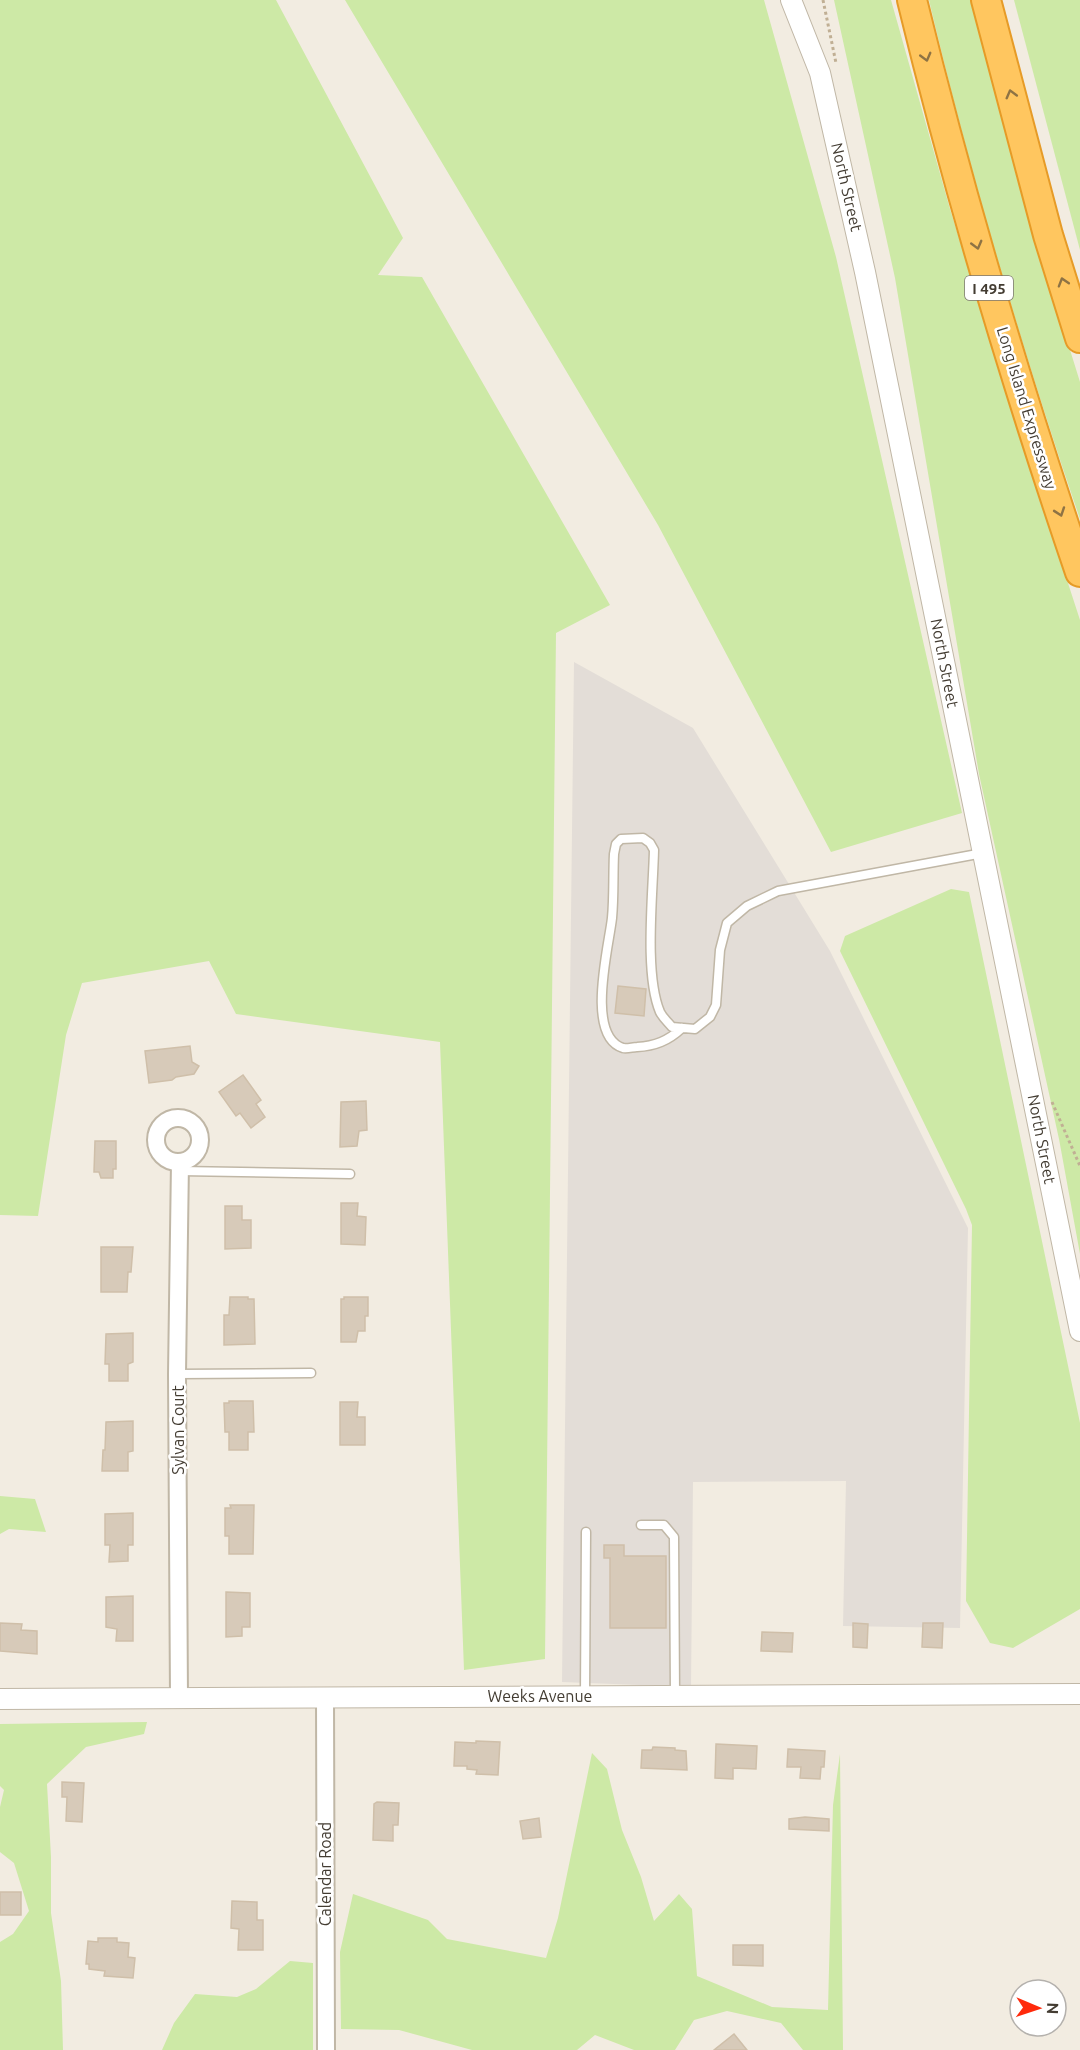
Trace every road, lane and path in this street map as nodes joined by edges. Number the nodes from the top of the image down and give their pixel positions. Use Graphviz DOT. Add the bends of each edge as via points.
graph roads {
  1 [pos="791,0"];
  2 [pos="823,0"];
  3 [pos="912,0"];
  4 [pos="986,0"];
  5 [pos="836,63"];
  6 [pos="1080,338"];
  7 [pos="1080,572"];
  8 [pos="983,852"];
  9 [pos="682,1028"];
  10 [pos="180,1166"];
  11 [pos="350,1174"];
  12 [pos="1080,1331"];
  13 [pos="311,1373"];
  14 [pos="177,1374"];
  15 [pos="641,1525"];
  16 [pos="586,1532"];
  17 [pos="1080,1694"];
  18 [pos="585,1696"];
  19 [pos="675,1696"];
  20 [pos="325,1697"];
  21 [pos="180,1698"];
  22 [pos="0,1699"];
  23 [pos="326,2050"];
  1 -- 8 [label="street, North Street" via="820,72 842,163"];
  2 -- 5 [label="path"];
  3 -- 7 [label="highway, Long Island Expressway / I 495, one-way" via="983,266"];
  6 -- 4 [label="highway, one-way" via="1048,235"];
  8 -- 9 [label="lane" via="778,891 747,906 727,923 720,950 716,1005 710,1017 695,1029"];
  8 -- 12 [label="street, North Street"];
  9 -- 9 [label="lane" via="672,1027 661,1014 653,986 654,850 643,838 621,839 614,854 612,916 601,991 604,1023 611,1039 623,1048 651,1047"];
  10 -- 11 [label="lane"];
  10 -- 14 [label="street, Sylvan Court"];
  13 -- 14 [label="lane"];
  14 -- 21 [label="street, Sylvan Court"];
  15 -- 19 [label="lane" via="664,1525 674,1537"];
  16 -- 18 [label="lane"];
  17 -- 19 [label="street, Weeks Avenue"];
  18 -- 19 [label="street, Weeks Avenue"];
  18 -- 20 [label="street, Weeks Avenue"];
  20 -- 21 [label="street, Weeks Avenue"];
  20 -- 23 [label="street, Calendar Road"];
  21 -- 22 [label="street, Weeks Avenue"];
}
